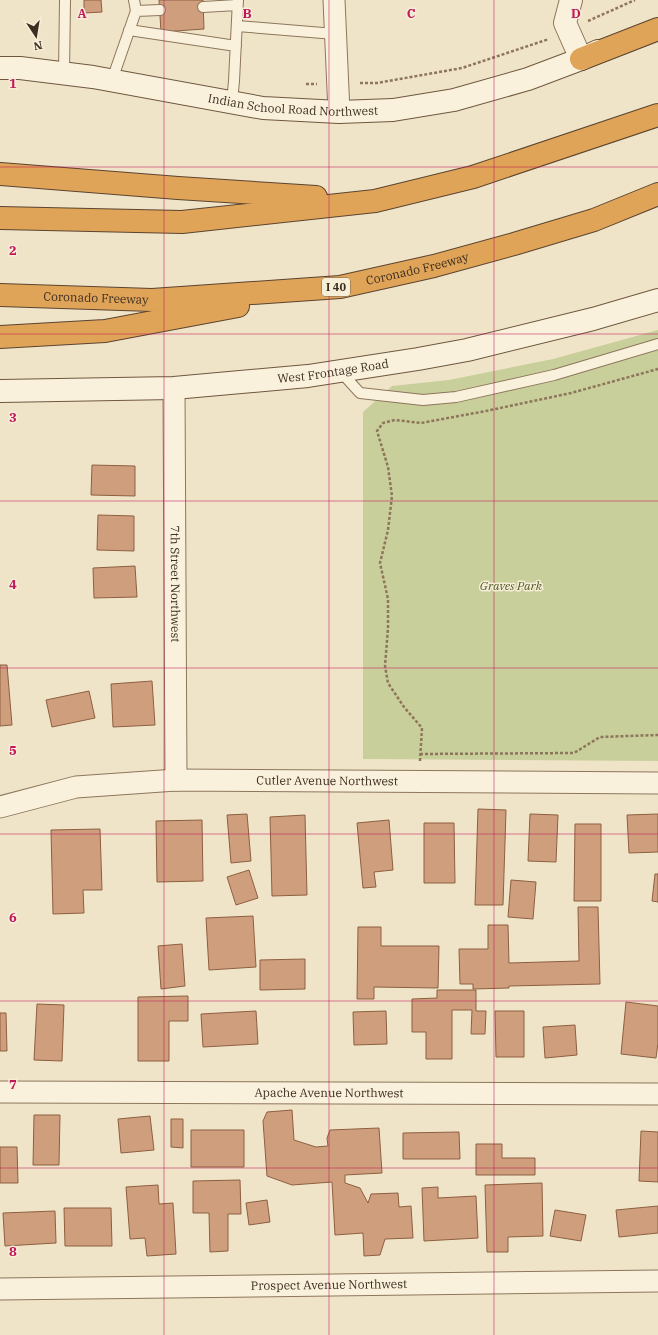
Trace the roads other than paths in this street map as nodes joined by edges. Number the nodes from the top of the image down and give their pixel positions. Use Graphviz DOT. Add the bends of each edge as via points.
graph roads {
  1 [pos="65,0"];
  2 [pos="134,0"];
  3 [pos="334,0"];
  4 [pos="571,0"];
  5 [pos="237,2"];
  6 [pos="203,7"];
  7 [pos="160,10"];
  8 [pos="136,11"];
  9 [pos="658,21"];
  10 [pos="237,26"];
  11 [pos="658,29"];
  12 [pos="129,30"];
  13 [pos="335,34"];
  14 [pos="236,46"];
  15 [pos="581,59"];
  16 [pos="0,68"];
  17 [pos="64,74"];
  18 [pos="112,80"];
  19 [pos="232,102"];
  20 [pos="340,112"];
  21 [pos="658,115"];
  22 [pos="0,174"];
  23 [pos="658,194"];
  24 [pos="375,201"];
  25 [pos="0,218"];
  26 [pos="340,287"];
  27 [pos="0,295"];
  28 [pos="658,300"];
  29 [pos="0,337"];
  30 [pos="658,344"];
  31 [pos="340,371"];
  32 [pos="174,388"];
  33 [pos="0,391"];
  34 [pos="176,780"];
  35 [pos="658,783"];
  36 [pos="0,808"];
  37 [pos="0,1092"];
  38 [pos="658,1094"];
  39 [pos="658,1281"];
  40 [pos="0,1289"];
  1 -- 17 [label="lane"];
  2 -- 8 [label="lane"];
  3 -- 13 [label="street"];
  4 -- 15 [label="main road" via="565,23"];
  5 -- 6 [label="lane"];
  5 -- 10 [label="lane"];
  7 -- 8 [label="lane"];
  8 -- 12 [label="lane"];
  9 -- 15 [label="main road, Indian School Road Northwest"];
  10 -- 13 [label="lane"];
  10 -- 14 [label="lane"];
  11 -- 15 [label="highway"];
  12 -- 14 [label="lane"];
  12 -- 18 [label="lane"];
  13 -- 20 [label="street"];
  14 -- 19 [label="lane"];
  15 -- 20 [label="main road, Indian School Road Northwest" via="528,79 454,100 393,110"];
  16 -- 17 [label="main road, Indian School Road Northwest"];
  17 -- 18 [label="main road, Indian School Road Northwest"];
  18 -- 19 [label="main road, Indian School Road Northwest"];
  19 -- 20 [label="main road, Indian School Road Northwest" via="263,108"];
  21 -- 24 [label="highway" via="473,177"];
  22 -- 24 [label="highway"];
  23 -- 26 [label="highway, Coronado Freeway / I 40" via="594,220 514,244 434,266"];
  24 -- 25 [label="highway" via="182,222"];
  26 -- 27 [label="highway, Coronado Freeway / I 40" via="152,300"];
  26 -- 29 [label="highway" via="105,331"];
  28 -- 31 [label="main road, West Frontage Road" via="468,350"];
  30 -- 31 [label="lane" via="554,375 456,397 423,400 360,393"];
  31 -- 32 [label="main road, West Frontage Road"];
  32 -- 33 [label="main road, West Frontage Road"];
  32 -- 34 [label="street, 7th Street Northwest"];
  34 -- 35 [label="street, Cutler Avenue Northwest"];
  34 -- 36 [label="street, Cutler Avenue Northwest" via="76,787"];
  37 -- 38 [label="street, Apache Avenue Northwest"];
  39 -- 40 [label="street, Prospect Avenue Northwest"];
}
